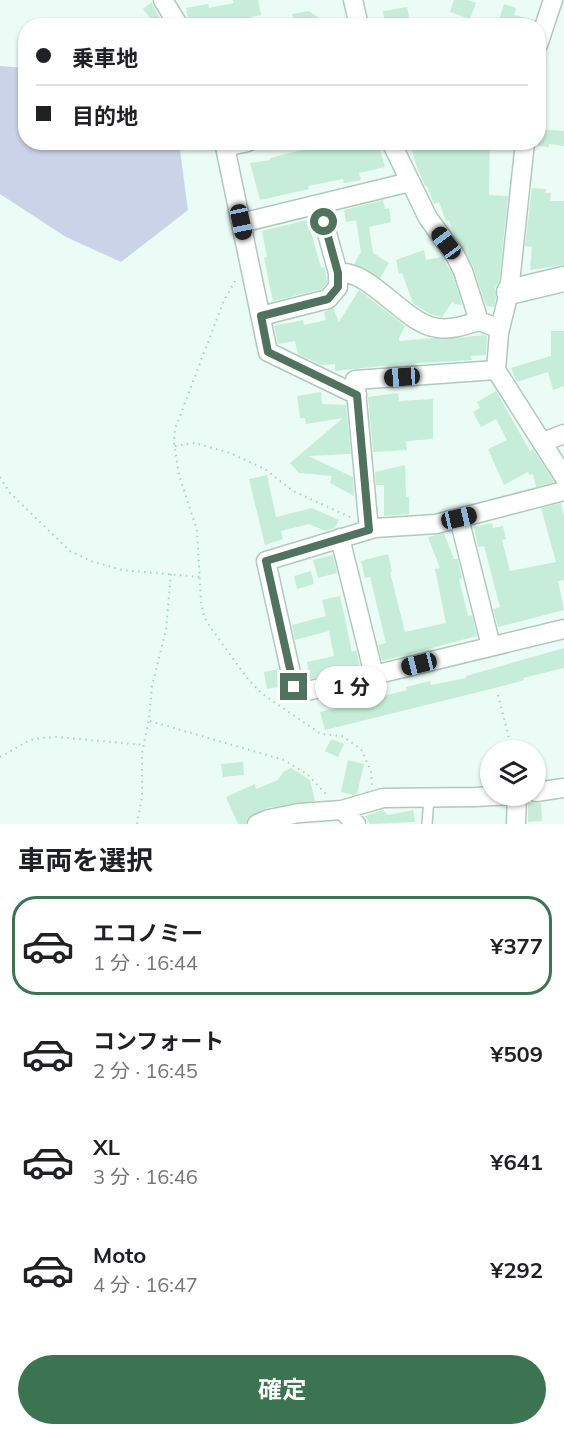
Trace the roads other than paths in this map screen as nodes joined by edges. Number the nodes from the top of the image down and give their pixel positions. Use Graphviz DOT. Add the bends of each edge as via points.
graph roads {
  1 [pos="163,0"];
  2 [pos="353,0"];
  3 [pos="553,0"];
  4 [pos="174,18"];
  5 [pos="357,18"];
  6 [pos="546,21"];
  7 [pos="226,150"];
  8 [pos="395,150"];
  9 [pos="524,150"];
  10 [pos="410,182"];
  11 [pos="319,204"];
  12 [pos="241,222"];
  13 [pos="338,273"];
  14 [pos="564,279"];
  15 [pos="509,292"];
  16 [pos="261,316"];
  17 [pos="479,321"];
  18 [pos="500,329"];
  19 [pos="496,370"];
  20 [pos="357,395"];
  21 [pos="564,434"];
  22 [pos="543,442"];
  23 [pos="564,477"];
  24 [pos="564,491"];
  25 [pos="459,518"];
  26 [pos="368,526"];
  27 [pos="340,538"];
  28 [pos="564,629"];
  29 [pos="492,646"];
  30 [pos="374,675"];
  31 [pos="564,788"];
  32 [pos="546,791"];
  33 [pos="480,796"];
  34 [pos="429,798"];
  35 [pos="516,806"];
  36 [pos="342,810"];
  37 [pos="256,824"];
  38 [pos="356,824"];
  39 [pos="427,824"];
  40 [pos="516,824"];
  1 -- 4 [label="street"];
  2 -- 5 [label="street"];
  3 -- 6 [label="street"];
  7 -- 12 [label="street"];
  8 -- 10 [label="street"];
  9 -- 15 [label="street"];
  10 -- 11 [label="street"];
  10 -- 17 [label="street" via="463,271"];
  11 -- 12 [label="street"];
  11 -- 13 [label="street"];
  12 -- 16 [label="street"];
  13 -- 16 [label="street" via="338,287 328,299"];
  13 -- 17 [label="street" via="345,272 371,285 424,324 459,327"];
  14 -- 15 [label="street"];
  15 -- 18 [label="street"];
  16 -- 20 [label="street" via="268,352"];
  17 -- 18 [label="street"];
  18 -- 19 [label="street"];
  19 -- 20 [label="street" via="355,380"];
  19 -- 22 [label="street"];
  20 -- 26 [label="street"];
  21 -- 22 [label="street"];
  22 -- 23 [label="street"];
  24 -- 25 [label="street"];
  25 -- 26 [label="street" via="436,524"];
  25 -- 29 [label="street"];
  26 -- 27 [label="street"];
  27 -- 30 [label="street"];
  27 -- 30 [label="street" via="266,561 294,687 303,692"];
  28 -- 29 [label="street"];
  29 -- 30 [label="street"];
  31 -- 32 [label="street"];
  33 -- 34 [label="street"];
  34 -- 36 [label="street" via="383,798"];
  34 -- 39 [label="lane"];
  35 -- 40 [label="street"];
  36 -- 37 [label="street" via="299,813"];
  36 -- 38 [label="street"];
}
